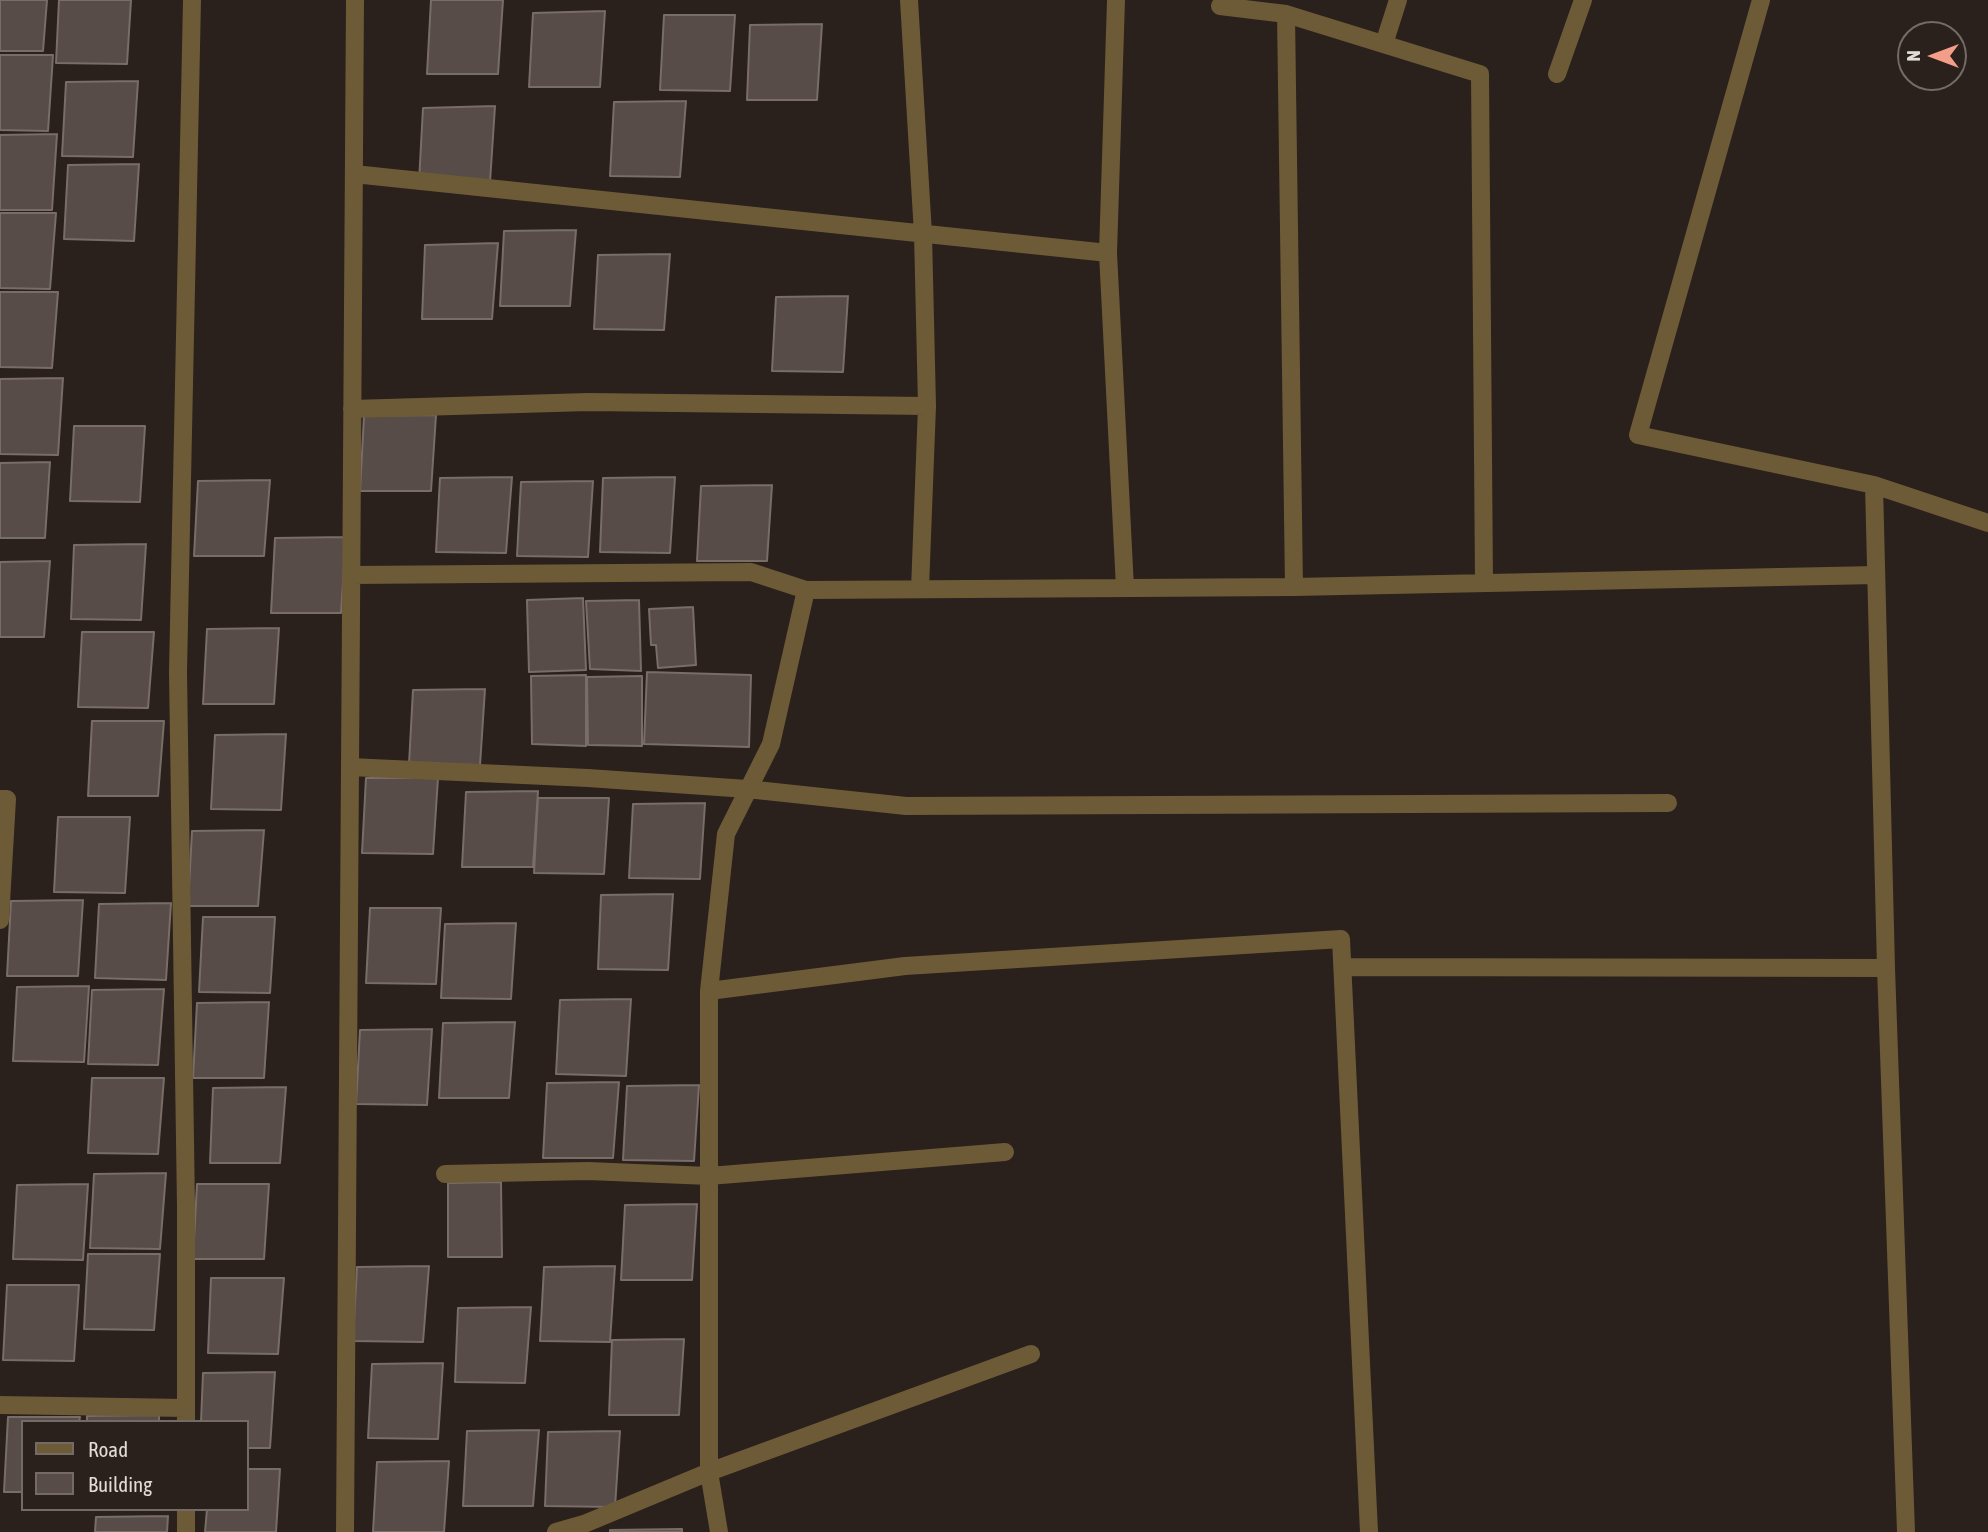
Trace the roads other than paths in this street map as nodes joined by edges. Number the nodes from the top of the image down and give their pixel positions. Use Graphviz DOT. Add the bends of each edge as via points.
graph roads {
  1 [pos="192,0"];
  2 [pos="355,0"];
  3 [pos="909,0"];
  4 [pos="1116,0"];
  5 [pos="1398,0"];
  6 [pos="1583,0"];
  7 [pos="1761,0"];
  8 [pos="1220,6"];
  9 [pos="1286,14"];
  10 [pos="1384,44"];
  11 [pos="1557,74"];
  12 [pos="354,174"];
  13 [pos="923,234"];
  14 [pos="1108,253"];
  15 [pos="927,406"];
  16 [pos="352,409"];
  17 [pos="1874,485"];
  18 [pos="1988,523"];
  19 [pos="351,575"];
  20 [pos="1876,575"];
  21 [pos="1484,583"];
  22 [pos="1294,587"];
  23 [pos="1125,588"];
  24 [pos="920,589"];
  25 [pos="806,590"];
  26 [pos="350,767"];
  27 [pos="747,789"];
  28 [pos="0,799"];
  29 [pos="1668,803"];
  30 [pos="0,919"];
  31 [pos="1343,967"];
  32 [pos="1886,968"];
  33 [pos="709,991"];
  34 [pos="1005,1152"];
  35 [pos="444,1174"];
  36 [pos="709,1176"];
  37 [pos="1031,1354"];
  38 [pos="0,1405"];
  39 [pos="186,1415"];
  40 [pos="709,1472"];
  41 [pos="186,1511"];
  42 [pos="186,1532"];
  43 [pos="345,1532"];
  44 [pos="556,1532"];
  45 [pos="719,1532"];
  46 [pos="1369,1532"];
  47 [pos="1906,1532"];
  1 -- 39 [label="street" via="178,672"];
  2 -- 12 [label="street"];
  3 -- 13 [label="street"];
  4 -- 14 [label="street"];
  5 -- 10 [label="street"];
  6 -- 11 [label="street"];
  7 -- 17 [label="street" via="1638,435"];
  8 -- 9 [label="street"];
  9 -- 10 [label="street"];
  9 -- 22 [label="street"];
  10 -- 21 [label="street" via="1480,74"];
  12 -- 13 [label="street"];
  12 -- 16 [label="street"];
  13 -- 14 [label="street"];
  13 -- 15 [label="street"];
  14 -- 23 [label="street"];
  15 -- 16 [label="street" via="588,402"];
  15 -- 24 [label="street"];
  16 -- 19 [label="street"];
  17 -- 18 [label="street"];
  17 -- 20 [label="street"];
  19 -- 25 [label="street" via="751,572"];
  19 -- 26 [label="street"];
  20 -- 21 [label="street"];
  20 -- 32 [label="street"];
  21 -- 22 [label="street"];
  22 -- 23 [label="street"];
  23 -- 24 [label="street"];
  24 -- 25 [label="street"];
  25 -- 27 [label="street" via="771,744"];
  26 -- 27 [label="street"];
  26 -- 43 [label="street"];
  27 -- 29 [label="street" via="906,806"];
  27 -- 33 [label="street" via="726,834"];
  28 -- 30 [label="street" via="7,799"];
  31 -- 32 [label="street"];
  31 -- 33 [label="street" via="1341,939 905,966"];
  31 -- 46 [label="street"];
  32 -- 47 [label="street"];
  33 -- 36 [label="street"];
  34 -- 36 [label="street"];
  35 -- 36 [label="street" via="588,1171"];
  36 -- 40 [label="street"];
  37 -- 40 [label="street"];
  38 -- 39 [label="street"];
  40 -- 44 [label="street"];
  40 -- 45 [label="street"];
  41 -- 42 [label="street"];
}
